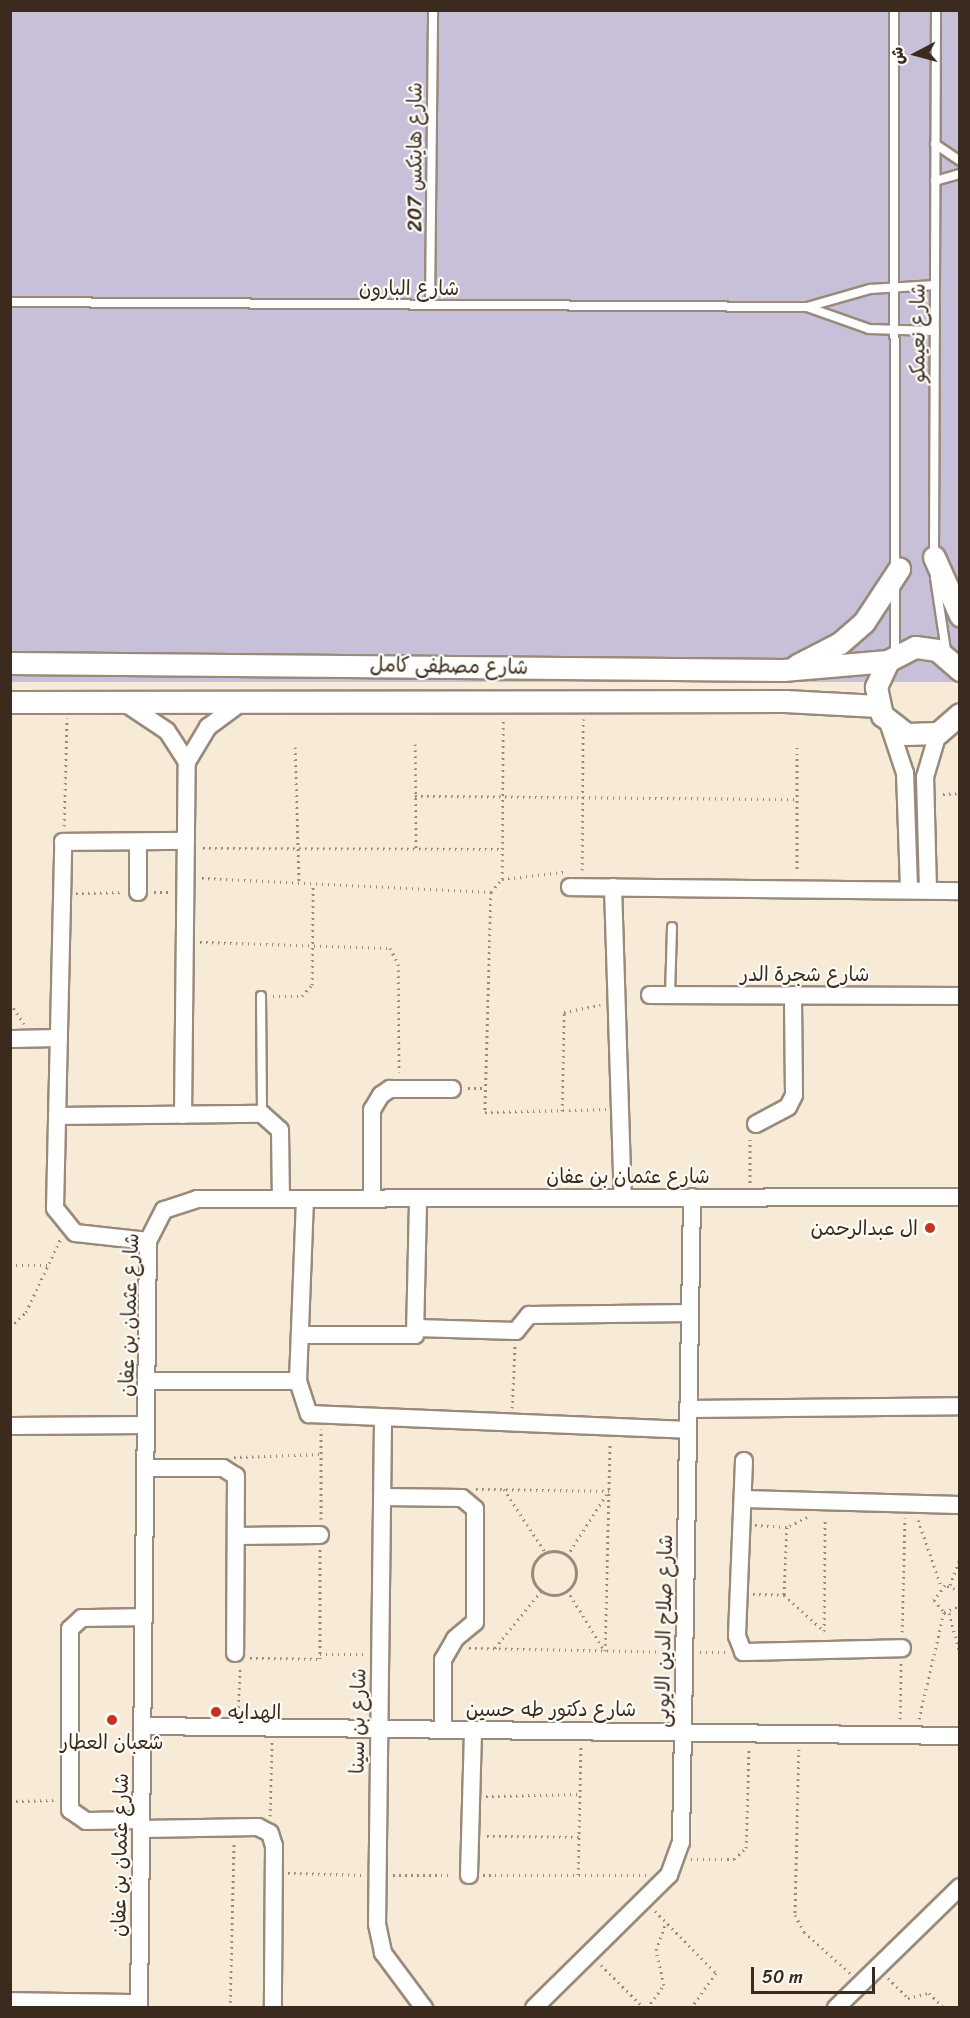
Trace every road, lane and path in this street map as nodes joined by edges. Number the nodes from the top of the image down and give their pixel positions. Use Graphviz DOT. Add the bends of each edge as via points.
graph roads {
  1 [pos="433,10"];
  2 [pos="894,10"];
  3 [pos="936,10"];
  4 [pos="935,144"];
  5 [pos="960,161"];
  6 [pos="960,174"];
  7 [pos="935,181"];
  8 [pos="898,285"];
  9 [pos="935,285"];
  10 [pos="10,302"];
  11 [pos="430,305"];
  12 [pos="807,307"];
  13 [pos="897,330"];
  14 [pos="934,331"];
  15 [pos="934,557"];
  16 [pos="899,569"];
  17 [pos="960,615"];
  18 [pos="891,658"];
  19 [pos="955,662"];
  20 [pos="10,663"];
  21 [pos="809,669"];
  22 [pos="783,670"];
  23 [pos="809,701"];
  24 [pos="10,702"];
  25 [pos="67,702"];
  26 [pos="121,702"];
  27 [pos="242,702"];
  28 [pos="504,704"];
  29 [pos="583,704"];
  30 [pos="883,714"];
  31 [pos="958,718"];
  32 [pos="938,733"];
  33 [pos="415,744"];
  34 [pos="295,747"];
  35 [pos="797,747"];
  36 [pos="187,762"];
  37 [pos="960,793"];
  38 [pos="943,794"];
  39 [pos="415,796"];
  40 [pos="502,796"];
  41 [pos="584,797"];
  42 [pos="796,799"];
  43 [pos="63,842"];
  44 [pos="138,842"];
  45 [pos="186,845"];
  46 [pos="298,848"];
  47 [pos="416,849"];
  48 [pos="502,849"];
  49 [pos="797,869"];
  50 [pos="186,877"];
  51 [pos="502,879"];
  52 [pos="299,883"];
  53 [pos="313,884"];
  54 [pos="570,887"];
  55 [pos="614,887"];
  56 [pos="909,890"];
  57 [pos="928,890"];
  58 [pos="960,891"];
  59 [pos="138,892"];
  60 [pos="491,892"];
  61 [pos="672,927"];
  62 [pos="185,941"];
  63 [pos="313,945"];
  64 [pos="650,994"];
  65 [pos="670,995"];
  66 [pos="261,996"];
  67 [pos="794,996"];
  68 [pos="960,996"];
  69 [pos="10,1002"];
  70 [pos="617,1004"];
  71 [pos="59,1038"];
  72 [pos="34,1039"];
  73 [pos="10,1040"];
  74 [pos="399,1089"];
  75 [pos="452,1089"];
  76 [pos="620,1109"];
  77 [pos="562,1111"];
  78 [pos="262,1114"];
  79 [pos="183,1115"];
  80 [pos="57,1116"];
  81 [pos="756,1124"];
  82 [pos="622,1197"];
  83 [pos="692,1197"];
  84 [pos="751,1197"];
  85 [pos="960,1197"];
  86 [pos="372,1198"];
  87 [pos="418,1198"];
  88 [pos="282,1199"];
  89 [pos="305,1199"];
  90 [pos="66,1227"];
  91 [pos="148,1241"];
  92 [pos="10,1265"];
  93 [pos="48,1265"];
  94 [pos="690,1313"];
  95 [pos="10,1327"];
  96 [pos="416,1328"];
  97 [pos="516,1331"];
  98 [pos="300,1335"];
  99 [pos="147,1381"];
  100 [pos="298,1381"];
  101 [pos="960,1406"];
  102 [pos="688,1409"];
  103 [pos="321,1419"];
  104 [pos="383,1421"];
  105 [pos="146,1425"];
  106 [pos="511,1425"];
  107 [pos="10,1426"];
  108 [pos="610,1428"];
  109 [pos="688,1430"];
  110 [pos="321,1454"];
  111 [pos="744,1461"];
  112 [pos="146,1468"];
  113 [pos="223,1468"];
  114 [pos="504,1489"];
  115 [pos="609,1491"];
  116 [pos="382,1497"];
  117 [pos="462,1498"];
  118 [pos="742,1499"];
  119 [pos="909,1504"];
  120 [pos="825,1505"];
  121 [pos="960,1506"];
  122 [pos="741,1524"];
  123 [pos="787,1527"];
  124 [pos="320,1535"];
  125 [pos="236,1536"];
  126 [pos="545,1552"];
  127 [pos="567,1556"];
  128 [pos="960,1559"];
  129 [pos="950,1585"];
  130 [pos="941,1586"];
  131 [pos="567,1590"];
  132 [pos="541,1591"];
  133 [pos="960,1591"];
  134 [pos="739,1594"];
  135 [pos="784,1595"];
  136 [pos="960,1606"];
  137 [pos="944,1612"];
  138 [pos="949,1613"];
  139 [pos="144,1617"];
  140 [pos="824,1631"];
  141 [pos="448,1648"];
  142 [pos="902,1648"];
  143 [pos="494,1649"];
  144 [pos="824,1650"];
  145 [pos="605,1651"];
  146 [pos="684,1652"];
  147 [pos="743,1652"];
  148 [pos="235,1653"];
  149 [pos="320,1654"];
  150 [pos="380,1654"];
  151 [pos="960,1654"];
  152 [pos="142,1726"];
  153 [pos="238,1727"];
  154 [pos="273,1728"];
  155 [pos="380,1729"];
  156 [pos="443,1730"];
  157 [pos="473,1730"];
  158 [pos="582,1730"];
  159 [pos="683,1730"];
  160 [pos="750,1732"];
  161 [pos="800,1734"];
  162 [pos="907,1736"];
  163 [pos="960,1736"];
  164 [pos="580,1794"];
  165 [pos="471,1796"];
  166 [pos="70,1800"];
  167 [pos="10,1801"];
  168 [pos="141,1824"];
  169 [pos="235,1828"];
  170 [pos="270,1833"];
  171 [pos="470,1836"];
  172 [pos="579,1837"];
  173 [pos="677,1859"];
  174 [pos="469,1875"];
  175 [pos="578,1875"];
  176 [pos="960,1887"];
  177 [pos="644,1900"];
  178 [pos="666,1922"];
  179 [pos="589,1954"];
  180 [pos="877,1967"];
  181 [pos="861,1983"];
  182 [pos="10,2001"];
  183 [pos="139,2005"];
  184 [pos="230,2007"];
  185 [pos="273,2007"];
  186 [pos="424,2007"];
  187 [pos="534,2007"];
  188 [pos="645,2007"];
  189 [pos="691,2007"];
  190 [pos="836,2007"];
  191 [pos="944,2007"];
  1 -- 11 [label="lane, شارع هايتكس 207"];
  2 -- 8 [label="lane, شارع نعيمكو"];
  3 -- 4 [label="lane, شارع نعيمكو"];
  4 -- 5 [label="lane"];
  4 -- 7 [label="lane, شارع نعيمكو"];
  6 -- 7 [label="lane"];
  7 -- 9 [label="lane, شارع نعيمكو"];
  8 -- 9 [label="lane, شارع البارون"];
  8 -- 12 [label="lane, شارع البارون"];
  8 -- 13 [label="lane, شارع نعيمكو"];
  9 -- 14 [label="lane, شارع نعيمكو"];
  10 -- 11 [label="lane, شارع البارون"];
  11 -- 12 [label="lane, شارع البارون"];
  12 -- 13 [label="lane, شارع البارون" via="848,324"];
  13 -- 14 [label="lane, شارع البارون"];
  13 -- 16 [label="lane, شارع نعيمكو"];
  14 -- 15 [label="lane, شارع نعيمكو"];
  15 -- 17 [label="street"];
  15 -- 19 [label="lane, شارع نعيمكو"];
  16 -- 18 [label="lane, شارع نعيمكو"];
  16 -- 22 [label="street" via="884,598 840,643"];
  18 -- 19 [label="street, شارع مصطفى كامل" via="926,647"];
  18 -- 21 [label="street, شارع مصطفى كامل"];
  18 -- 30 [label="street" via="876,687"];
  20 -- 22 [label="street, شارع مصطفى كامل"];
  21 -- 22 [label="street, شارع مصطفى كامل"];
  21 -- 23 [label="street" via="823,685"];
  23 -- 29 [label="street, شارع مصطفى كامل"];
  23 -- 30 [label="street, شارع مصطفى كامل"];
  24 -- 25 [label="street, شارع مصطفى كامل"];
  25 -- 26 [label="street, شارع مصطفى كامل"];
  25 -- 43 [label="path"];
  26 -- 27 [label="street, شارع مصطفى كامل"];
  26 -- 36 [label="street" via="153,719"];
  27 -- 28 [label="street, شارع مصطفى كامل"];
  27 -- 36 [label="street" via="208,727"];
  28 -- 29 [label="street, شارع مصطفى كامل"];
  28 -- 40 [label="path"];
  29 -- 41 [label="path"];
  30 -- 32 [label="street" via="917,737"];
  30 -- 56 [label="street" via="905,773"];
  31 -- 32 [label="street"];
  32 -- 57 [label="street" via="926,777"];
  33 -- 39 [label="path"];
  34 -- 46 [label="path"];
  35 -- 42 [label="path"];
  36 -- 45 [label="street"];
  37 -- 38 [label="path"];
  39 -- 40 [label="path"];
  39 -- 47 [label="path"];
  40 -- 41 [label="path"];
  40 -- 48 [label="path"];
  41 -- 42 [label="path"];
  41 -- 51 [label="path" via="584,870"];
  42 -- 49 [label="path"];
  43 -- 44 [label="street"];
  43 -- 71 [label="street"];
  44 -- 45 [label="street"];
  44 -- 59 [label="street"];
  45 -- 46 [label="path"];
  45 -- 50 [label="street"];
  46 -- 47 [label="path"];
  46 -- 52 [label="path"];
  47 -- 48 [label="path"];
  48 -- 51 [label="path"];
  50 -- 52 [label="path"];
  50 -- 62 [label="street"];
  51 -- 60 [label="path"];
  52 -- 53 [label="path"];
  53 -- 60 [label="path"];
  53 -- 63 [label="path"];
  54 -- 55 [label="street"];
  55 -- 56 [label="street"];
  55 -- 70 [label="street"];
  56 -- 57 [label="street"];
  57 -- 58 [label="street"];
  60 -- 77 [label="path" via="483,1107 491,1113"];
  61 -- 65 [label="lane"];
  62 -- 63 [label="path"];
  62 -- 79 [label="street"];
  63 -- 66 [label="path" via="308,992"];
  63 -- 74 [label="path" via="390,948 395,954"];
  64 -- 65 [label="street, شارع شجرة الدر"];
  65 -- 67 [label="street, شارع شجرة الدر"];
  66 -- 78 [label="lane"];
  67 -- 68 [label="street, شارع شجرة الدر"];
  67 -- 81 [label="street" via="794,1095 788,1107"];
  69 -- 72 [label="path"];
  70 -- 76 [label="street"];
  70 -- 77 [label="path" via="574,1006 564,1012"];
  71 -- 72 [label="street"];
  71 -- 80 [label="street"];
  72 -- 73 [label="street"];
  74 -- 75 [label="street"];
  74 -- 86 [label="street" via="381,1095 372,1110"];
  76 -- 77 [label="path"];
  76 -- 82 [label="street"];
  78 -- 79 [label="street"];
  78 -- 88 [label="street" via="279,1130"];
  79 -- 80 [label="street"];
  80 -- 90 [label="street" via="55,1208"];
  81 -- 84 [label="path" via="750,1140"];
  82 -- 83 [label="street, شارع عثمان بن عفان"];
  82 -- 87 [label="street, شارع عثمان بن عفان"];
  83 -- 84 [label="street, شارع عثمان بن عفان"];
  83 -- 94 [label="street, شارع صلاح الدين الايوبى"];
  84 -- 85 [label="street, شارع عثمان بن عفان"];
  86 -- 87 [label="street, شارع عثمان بن عفان"];
  86 -- 89 [label="street, شارع عثمان بن عفان"];
  87 -- 96 [label="street"];
  88 -- 89 [label="street, شارع عثمان بن عفان"];
  88 -- 91 [label="street, شارع عثمان بن عفان" via="179,1202 164,1210"];
  89 -- 98 [label="street"];
  90 -- 91 [label="street"];
  90 -- 93 [label="path"];
  91 -- 99 [label="street, شارع عثمان بن عفان"];
  92 -- 93 [label="path"];
  93 -- 95 [label="path" via="21,1320"];
  94 -- 97 [label="street" via="529,1315"];
  94 -- 102 [label="street, شارع صلاح الدين الايوبى"];
  96 -- 97 [label="street"];
  96 -- 98 [label="street" via="408,1337"];
  97 -- 106 [label="path"];
  98 -- 100 [label="street"];
  99 -- 100 [label="street"];
  99 -- 105 [label="street, شارع عثمان بن عفان"];
  100 -- 103 [label="street" via="309,1414"];
  101 -- 102 [label="street"];
  102 -- 109 [label="street, شارع صلاح الدين الايوبى"];
  103 -- 104 [label="street"];
  103 -- 110 [label="path"];
  104 -- 106 [label="street"];
  104 -- 116 [label="street, شارع بن سينا"];
  105 -- 107 [label="street"];
  105 -- 112 [label="street, شارع عثمان بن عفان"];
  106 -- 108 [label="street"];
  108 -- 109 [label="street"];
  108 -- 115 [label="path"];
  109 -- 146 [label="street, شارع صلاح الدين الايوبى"];
  110 -- 113 [label="path" via="246,1453"];
  110 -- 124 [label="path"];
  111 -- 118 [label="street"];
  112 -- 113 [label="street"];
  112 -- 139 [label="street, شارع عثمان بن عفان"];
  113 -- 125 [label="street" via="236,1476"];
  114 -- 115 [label="path"];
  114 -- 117 [label="path" via="475,1489"];
  114 -- 126 [label="path"];
  115 -- 127 [label="path"];
  115 -- 145 [label="path"];
  116 -- 117 [label="street"];
  116 -- 150 [label="street, شارع بن سينا"];
  117 -- 141 [label="street" via="477,1518 475,1622"];
  118 -- 120 [label="street"];
  118 -- 122 [label="street"];
  119 -- 120 [label="street"];
  119 -- 121 [label="street"];
  119 -- 130 [label="path"];
  119 -- 142 [label="path"];
  120 -- 123 [label="path"];
  120 -- 140 [label="path"];
  122 -- 123 [label="path"];
  122 -- 134 [label="street"];
  123 -- 135 [label="path"];
  124 -- 125 [label="street"];
  124 -- 149 [label="path"];
  125 -- 148 [label="street"];
  126 -- 127 [label="path"];
  126 -- 132 [label="path" via="532,1570"];
  127 -- 131 [label="path" via="576,1573"];
  128 -- 129 [label="path"];
  129 -- 130 [label="path"];
  129 -- 133 [label="path"];
  130 -- 137 [label="path" via="934,1600"];
  131 -- 132 [label="path" via="554,1595"];
  131 -- 145 [label="path"];
  132 -- 143 [label="path"];
  134 -- 135 [label="path"];
  134 -- 147 [label="street" via="737,1636"];
  135 -- 140 [label="path"];
  136 -- 138 [label="path"];
  137 -- 138 [label="path"];
  137 -- 162 [label="path"];
  138 -- 151 [label="path"];
  139 -- 152 [label="street, شارع عثمان بن عفان"];
  139 -- 166 [label="street" via="82,1618 70,1629"];
  140 -- 144 [label="path"];
  141 -- 143 [label="path"];
  141 -- 156 [label="street"];
  142 -- 144 [label="street"];
  142 -- 162 [label="path"];
  143 -- 145 [label="path"];
  144 -- 147 [label="street"];
  145 -- 146 [label="path"];
  146 -- 147 [label="path"];
  146 -- 159 [label="street, شارع صلاح الدين الايوبى"];
  149 -- 150 [label="path"];
  149 -- 153 [label="path" via="320,1659 240,1658"];
  150 -- 155 [label="street, شارع بن سينا"];
  152 -- 153 [label="street, شارع دكتور طه حسين"];
  152 -- 168 [label="street, شارع عثمان بن عفان"];
  153 -- 154 [label="street, شارع دكتور طه حسين"];
  154 -- 155 [label="street, شارع دكتور طه حسين"];
  154 -- 170 [label="path"];
  155 -- 156 [label="street, شارع دكتور طه حسين"];
  155 -- 186 [label="street, شارع بن سينا" via="378,1939 391,1966"];
  156 -- 157 [label="street, شارع دكتور طه حسين"];
  157 -- 158 [label="street, شارع دكتور طه حسين"];
  157 -- 165 [label="street"];
  158 -- 159 [label="street, شارع دكتور طه حسين"];
  158 -- 164 [label="path"];
  159 -- 160 [label="street, شارع دكتور طه حسين"];
  159 -- 173 [label="street, شارع صلاح الدين الايوبى"];
  160 -- 161 [label="street, شارع دكتور طه حسين"];
  160 -- 173 [label="path" via="746,1848 734,1858"];
  161 -- 162 [label="street, شارع دكتور طه حسين"];
  161 -- 181 [label="path" via="798,1924"];
  162 -- 163 [label="street, شارع دكتور طه حسين"];
  164 -- 165 [label="path"];
  164 -- 172 [label="path"];
  165 -- 171 [label="street"];
  166 -- 167 [label="path"];
  166 -- 168 [label="street" via="76,1818"];
  168 -- 169 [label="street"];
  168 -- 183 [label="street, شارع عثمان بن عفان"];
  169 -- 170 [label="street"];
  169 -- 184 [label="path"];
  170 -- 185 [label="street" via="274,1846"];
  171 -- 172 [label="path"];
  171 -- 174 [label="street"];
  172 -- 175 [label="path"];
  173 -- 177 [label="street"];
  176 -- 180 [label="street"];
  177 -- 178 [label="path"];
  177 -- 179 [label="street"];
  178 -- 188 [label="path" via="656,1950 664,1985"];
  178 -- 189 [label="path" via="716,1972"];
  179 -- 187 [label="street"];
  179 -- 188 [label="path"];
  180 -- 181 [label="street"];
  180 -- 191 [label="path" via="908,1998 929,1993"];
  181 -- 190 [label="street"];
  182 -- 183 [label="street"];
}
